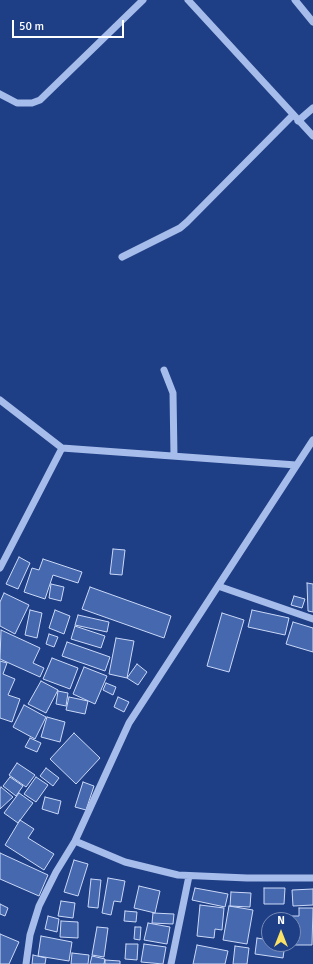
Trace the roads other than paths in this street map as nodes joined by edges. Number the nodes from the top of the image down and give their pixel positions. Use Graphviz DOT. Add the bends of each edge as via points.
graph roads {
  1 [pos="143,0"];
  2 [pos="295,0"];
  3 [pos="190,1"];
  4 [pos="313,22"];
  5 [pos="0,94"];
  6 [pos="313,108"];
  7 [pos="293,115"];
  8 [pos="298,121"];
  9 [pos="313,136"];
  10 [pos="122,258"];
  11 [pos="164,370"];
  12 [pos="0,400"];
  13 [pos="313,440"];
  14 [pos="62,448"];
  15 [pos="174,456"];
  16 [pos="296,465"];
  17 [pos="0,568"];
  18 [pos="218,586"];
  19 [pos="313,619"];
  20 [pos="75,841"];
  21 [pos="189,876"];
  22 [pos="313,878"];
  23 [pos="26,964"];
  24 [pos="171,964"];
  1 -- 5 [label="street" via="40,100 17,102"];
  2 -- 4 [label="street"];
  3 -- 7 [label="street"];
  6 -- 8 [label="street"];
  7 -- 8 [label="street"];
  7 -- 10 [label="street" via="187,222"];
  8 -- 9 [label="street"];
  11 -- 15 [label="street" via="173,393"];
  12 -- 14 [label="street"];
  13 -- 16 [label="street"];
  14 -- 15 [label="street"];
  14 -- 17 [label="street"];
  15 -- 16 [label="street"];
  16 -- 18 [label="street"];
  18 -- 19 [label="street"];
  18 -- 20 [label="street" via="128,724"];
  20 -- 21 [label="street" via="125,862 165,873"];
  20 -- 23 [label="street" via="39,906 30,935"];
  21 -- 22 [label="street"];
  21 -- 24 [label="street"];
}
